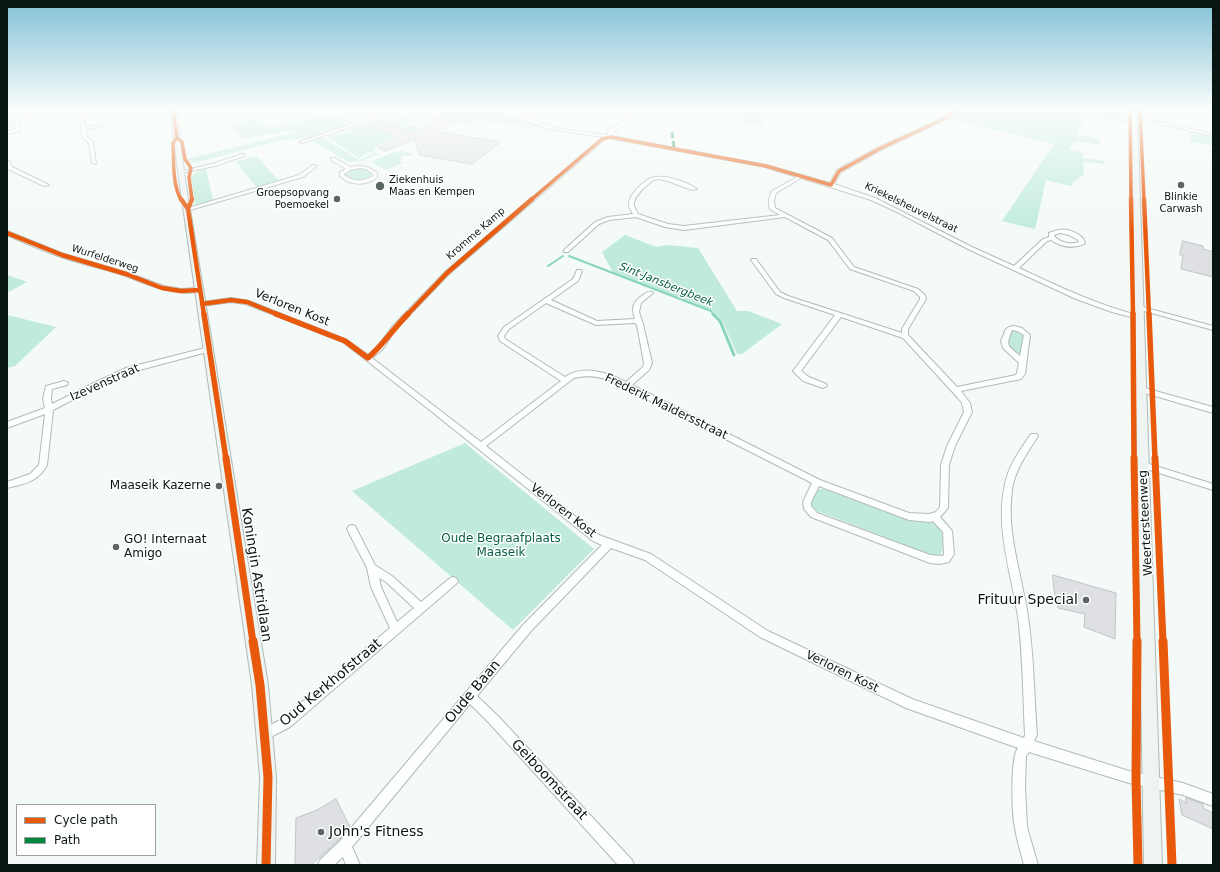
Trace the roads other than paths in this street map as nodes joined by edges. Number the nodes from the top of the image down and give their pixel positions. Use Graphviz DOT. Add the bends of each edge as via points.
graph roads {
  1 [pos="92,150"];
  2 [pos="178,150"];
  3 [pos="589,150"];
  4 [pos="677,150"];
  5 [pos="878,150"];
  6 [pos="1135,150"];
  7 [pos="242,155"];
  8 [pos="333,159"];
  9 [pos="7,161"];
  10 [pos="94,163"];
  11 [pos="315,166"];
  12 [pos="349,169"];
  13 [pos="181,172"];
  14 [pos="801,176"];
  15 [pos="46,185"];
  16 [pos="832,185"];
  17 [pos="694,189"];
  18 [pos="188,209"];
  19 [pos="636,215"];
  20 [pos="784,216"];
  21 [pos="7,233"];
  22 [pos="1052,238"];
  23 [pos="566,251"];
  24 [pos="754,260"];
  25 [pos="1015,269"];
  26 [pos="579,271"];
  27 [pos="200,290"];
  28 [pos="650,293"];
  29 [pos="547,301"];
  30 [pos="202,304"];
  31 [pos="1139,313"];
  32 [pos="839,315"];
  33 [pos="640,324"];
  34 [pos="1213,328"];
  35 [pos="907,337"];
  36 [pos="209,349"];
  37 [pos="368,358"];
  38 [pos="1023,363"];
  39 [pos="566,381"];
  40 [pos="64,383"];
  41 [pos="626,386"];
  42 [pos="823,386"];
  43 [pos="1141,389"];
  44 [pos="955,390"];
  45 [pos="49,410"];
  46 [pos="1213,410"];
  47 [pos="7,425"];
  48 [pos="1034,436"];
  49 [pos="481,446"];
  50 [pos="1143,465"];
  51 [pos="817,482"];
  52 [pos="7,485"];
  53 [pos="1213,487"];
  54 [pos="934,516"];
  55 [pos="352,529"];
  56 [pos="609,544"];
  57 [pos="372,568"];
  58 [pos="453,581"];
  59 [pos="421,608"];
  60 [pos="396,630"];
  61 [pos="470,696"];
  62 [pos="265,734"];
  63 [pos="1027,745"];
  64 [pos="1151,782"];
  65 [pos="1213,800"];
  66 [pos="345,846"];
  67 [pos="266,865"];
  68 [pos="325,865"];
  69 [pos="353,865"];
  70 [pos="627,865"];
  71 [pos="1031,865"];
  72 [pos="1153,865"];
  1 -- 10 [label="street"];
  2 -- 13 [label="main road, Koningin Astridlaan"];
  3 -- 37 [label="street, Kromme Kamp" via="447,273"];
  4 -- 14 [label="street, Kriekelsheuvelstraat" via="766,166"];
  5 -- 16 [label="street" via="839,172"];
  6 -- 31 [label="main road, Weertersteenweg"];
  7 -- 13 [label="street" via="214,165"];
  8 -- 12 [label="street"];
  9 -- 15 [label="street" via="10,168"];
  11 -- 18 [label="street" via="300,176"];
  12 -- 12 [label="street" via="341,175 351,182 366,181 375,176 365,167"];
  13 -- 18 [label="main road, Koningin Astridlaan"];
  14 -- 16 [label="street, Kriekelsheuvelstraat"];
  14 -- 20 [label="street" via="774,192 772,196 770,205"];
  16 -- 25 [label="street, Kriekelsheuvelstraat" via="897,210"];
  17 -- 19 [label="street" via="653,178 632,200 631,205"];
  18 -- 27 [label="main road, Koningin Astridlaan"];
  19 -- 20 [label="street" via="680,228"];
  19 -- 23 [label="street" via="597,222"];
  20 -- 35 [label="street" via="830,239 852,268 920,293 923,299 905,329"];
  21 -- 27 [label="street, Wurfelderweg" via="69,258 127,274 170,290"];
  22 -- 22 [label="street" via="1072,246 1080,245 1083,241 1075,234 1060,231 1051,234"];
  22 -- 25 [label="street" via="1045,240"];
  24 -- 32 [label="street" via="778,293"];
  25 -- 31 [label="street, Kriekelsheuvelstraat" via="1094,304"];
  26 -- 29 [label="street" via="576,280"];
  27 -- 30 [label="main road, Koningin Astridlaan"];
  28 -- 33 [label="street" via="638,302 636,312"];
  29 -- 33 [label="street" via="596,323 636,321"];
  29 -- 39 [label="street" via="506,328 500,336 502,340"];
  30 -- 36 [label="main road, Koningin Astridlaan"];
  30 -- 37 [label="street, Verloren Kost" via="231,300 247,302 345,341"];
  31 -- 34 [label="street, Kriekelsheuvelstraat"];
  31 -- 43 [label="main road, Weertersteenweg"];
  32 -- 35 [label="street"];
  32 -- 42 [label="street" via="798,371 806,379"];
  33 -- 41 [label="street" via="648,363 646,368"];
  35 -- 44 [label="street"];
  36 -- 45 [label="street, Izevenstraat" via="130,370"];
  36 -- 62 [label="main road, Koningin Astridlaan" via="260,685"];
  37 -- 49 [label="street, Verloren Kost"];
  38 -- 38 [label="street" via="1027,335 1022,330 1009,329 1004,341 1005,346"];
  38 -- 44 [label="street" via="1018,377"];
  39 -- 41 [label="street, Frederik Maldersstraat" via="583,373 601,374"];
  39 -- 49 [label="street, Frederik Maldersstraat"];
  40 -- 45 [label="street, Izevenstraat" via="49,388"];
  41 -- 51 [label="street, Frederik Maldersstraat"];
  43 -- 46 [label="street"];
  43 -- 50 [label="main road, Weertersteenweg"];
  44 -- 54 [label="street" via="966,403 968,412 951,446 945,465 944,508"];
  45 -- 47 [label="street, Izevenstraat"];
  45 -- 52 [label="street, Izevenstraat" via="43,465 39,472 30,478"];
  48 -- 63 [label="street" via="1023,451 1007,486 1006,515 1023,617 1031,735"];
  49 -- 56 [label="street, Verloren Kost" via="596,538"];
  50 -- 53 [label="street"];
  50 -- 64 [label="main road, Weertersteenweg"];
  51 -- 54 [label="street, Frederik Maldersstraat" via="909,516"];
  51 -- 54 [label="street" via="806,507 814,515 930,559 946,559 949,554 947,531"];
  55 -- 57 [label="street"];
  56 -- 61 [label="street, Oude Baan" via="527,628"];
  56 -- 63 [label="street, Verloren Kost" via="648,557 764,634 832,667 910,704"];
  57 -- 59 [label="street" via="390,579"];
  57 -- 60 [label="street" via="376,587"];
  58 -- 59 [label="street, Oud Kerkhofstraat"];
  59 -- 60 [label="street, Oud Kerkhofstraat"];
  60 -- 62 [label="street, Oud Kerkhofstraat" via="286,722"];
  61 -- 66 [label="street, Oude Baan"];
  61 -- 70 [label="street, Geiboomstraat"];
  62 -- 67 [label="main road, Koningin Astridlaan" via="268,777"];
  63 -- 64 [label="street, Verloren Kost"];
  63 -- 71 [label="street" via="1020,754 1019,786 1021,827"];
  64 -- 65 [label="street, Verloren Kost" via="1176,787"];
  64 -- 72 [label="main road, Weertersteenweg"];
  66 -- 68 [label="street, Oude Baan"];
  66 -- 69 [label="street"];
}
